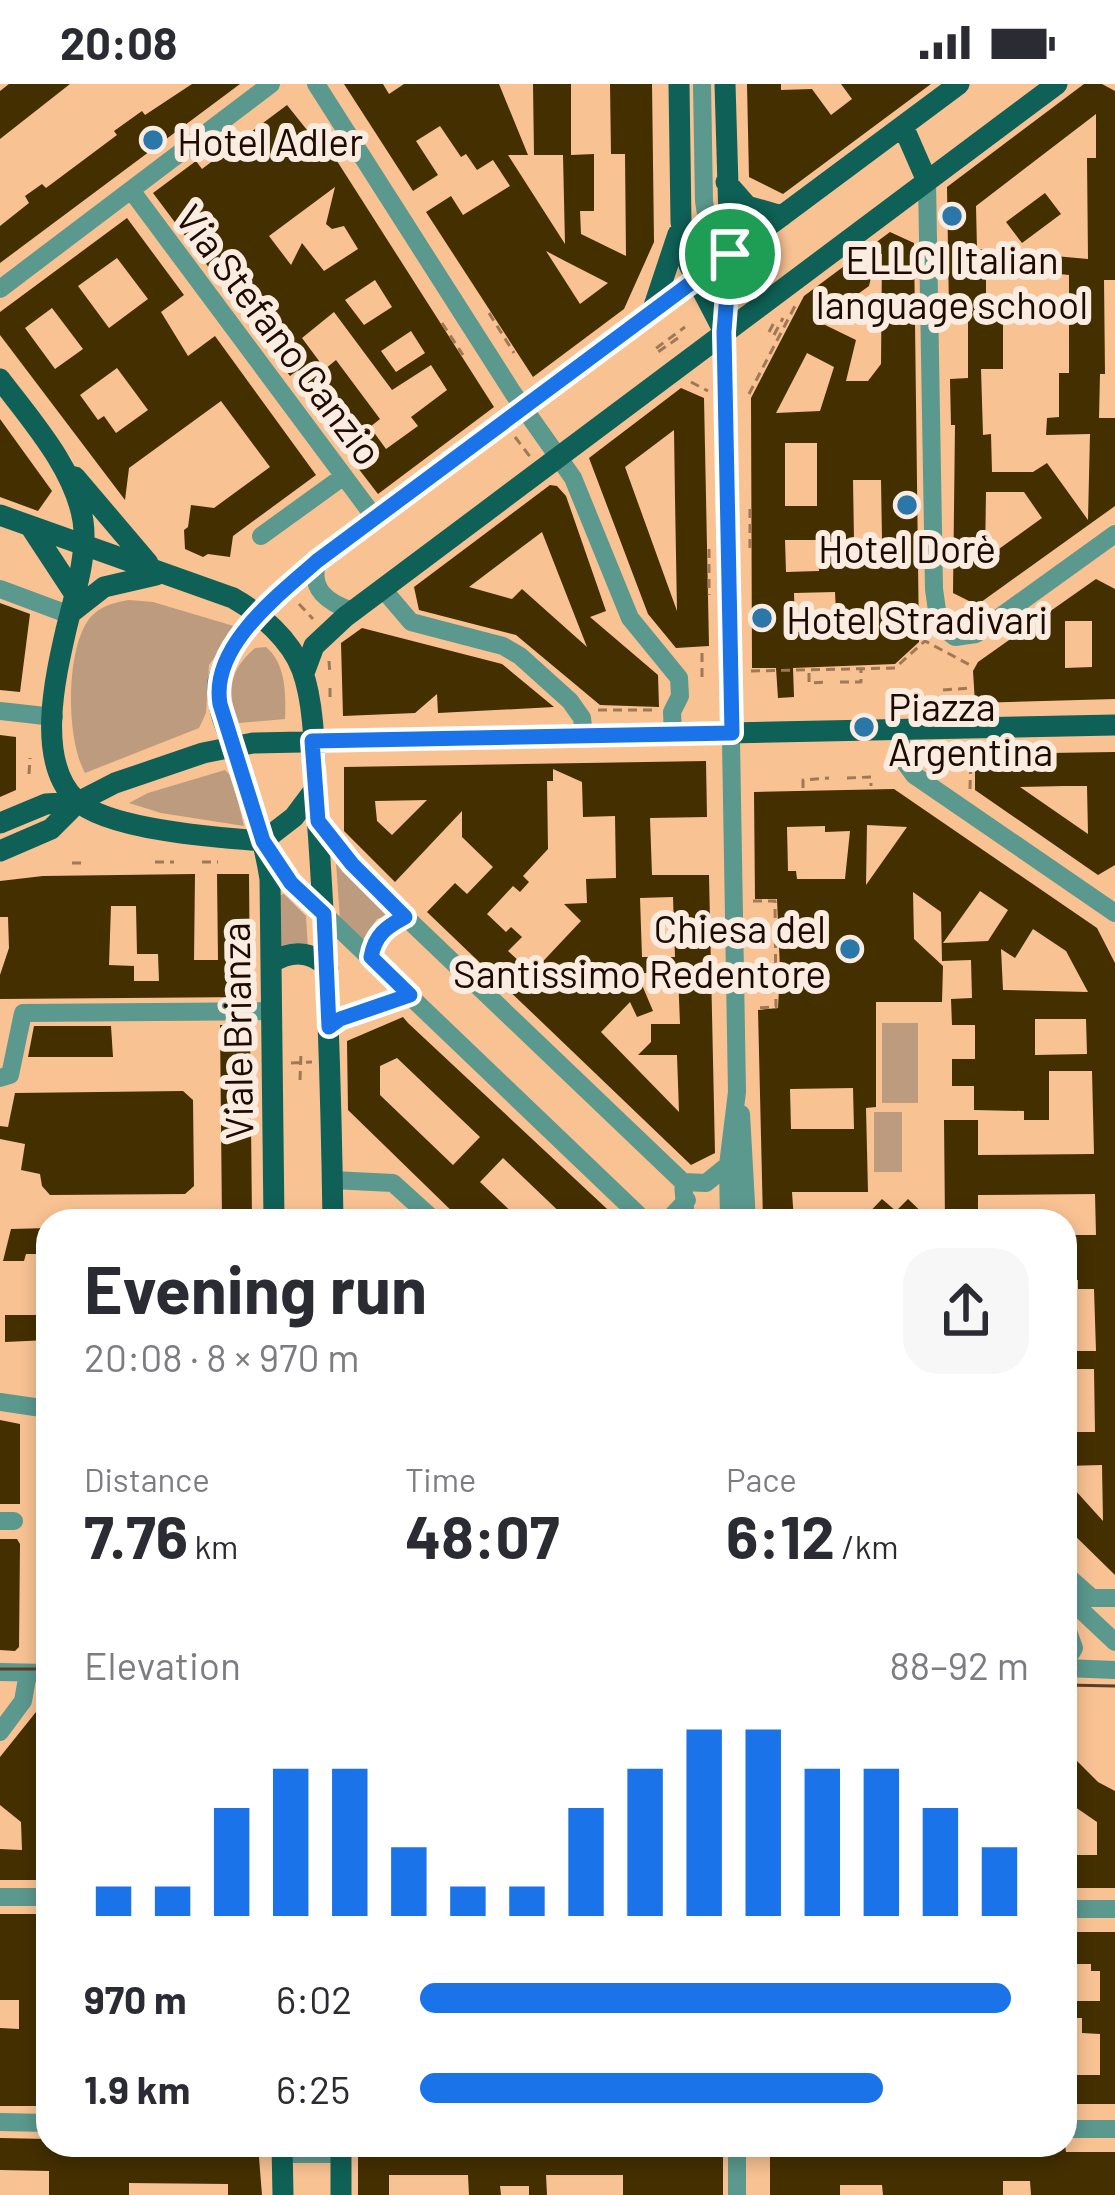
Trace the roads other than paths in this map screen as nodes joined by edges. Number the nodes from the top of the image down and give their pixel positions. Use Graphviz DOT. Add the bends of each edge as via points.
graph roads {
  1 [pos="271,84"];
  2 [pos="316,84"];
  3 [pos="679,84"];
  4 [pos="702,84"];
  5 [pos="725,84"];
  6 [pos="959,84"];
  7 [pos="1057,84"];
  8 [pos="903,126"];
  9 [pos="927,181"];
  10 [pos="726,182"];
  11 [pos="131,190"];
  12 [pos="782,216"];
  13 [pos="681,222"];
  14 [pos="713,267"];
  15 [pos="0,289"];
  16 [pos="652,313"];
  17 [pos="724,332"];
  18 [pos="0,379"];
  19 [pos="523,408"];
  20 [pos="58,455"];
  21 [pos="559,455"];
  22 [pos="344,476"];
  23 [pos="70,488"];
  24 [pos="0,515"];
  25 [pos="375,518"];
  26 [pos="30,526"];
  27 [pos="1115,534"];
  28 [pos="261,536"];
  29 [pos="83,544"];
  30 [pos="317,561"];
  31 [pos="163,574"];
  32 [pos="382,588"];
  33 [pos="0,589"];
  34 [pos="72,604"];
  35 [pos="353,610"];
  36 [pos="260,615"];
  37 [pos="304,673"];
  38 [pos="0,711"];
  39 [pos="54,717"];
  40 [pos="1115,724"];
  41 [pos="900,730"];
  42 [pos="732,733"];
  43 [pos="673,735"];
  44 [pos="584,736"];
  45 [pos="312,741"];
  46 [pos="234,747"];
  47 [pos="58,772"];
  48 [pos="316,789"];
  49 [pos="78,802"];
  50 [pos="40,806"];
  51 [pos="318,821"];
  52 [pos="0,823"];
  53 [pos="263,841"];
  54 [pos="0,851"];
  55 [pos="1115,913"];
  56 [pos="324,914"];
  57 [pos="405,917"];
  58 [pos="371,957"];
  59 [pos="271,963"];
  60 [pos="328,968"];
  61 [pos="410,995"];
  62 [pos="272,1011"];
  63 [pos="329,1027"];
  64 [pos="0,1078"];
  65 [pos="737,1092"];
  66 [pos="728,1165"];
  67 [pos="332,1180"];
  68 [pos="685,1191"];
  69 [pos="274,1209"];
  70 [pos="333,1209"];
  71 [pos="421,1209"];
  72 [pos="632,1209"];
  73 [pos="676,1209"];
  74 [pos="686,1209"];
  75 [pos="729,1209"];
  76 [pos="747,1209"];
  77 [pos="0,1402"];
  78 [pos="36,1407"];
  79 [pos="1077,1585"];
  80 [pos="1115,1598"];
  81 [pos="1077,1606"];
  82 [pos="1115,1642"];
  83 [pos="1077,1666"];
  84 [pos="1115,1670"];
  85 [pos="0,1672"];
  86 [pos="36,1673"];
  87 [pos="36,1677"];
  88 [pos="1077,1680"];
  89 [pos="1115,1680"];
  90 [pos="0,1732"];
  91 [pos="0,1897"];
  92 [pos="36,1898"];
  93 [pos="1077,1909"];
  94 [pos="1115,1909"];
  95 [pos="0,2122"];
  96 [pos="36,2122"];
  97 [pos="1077,2129"];
  98 [pos="1115,2129"];
  99 [pos="282,2157"];
  100 [pos="341,2157"];
  101 [pos="737,2157"];
  102 [pos="283,2195"];
  103 [pos="341,2195"];
  104 [pos="737,2195"];
  1 -- 11 [label="street"];
  2 -- 19 [label="street"];
  3 -- 13 [label="main road"];
  4 -- 14 [label="street"];
  5 -- 10 [label="main road"];
  6 -- 8 [label="main road"];
  7 -- 9 [label="main road"];
  8 -- 9 [label="main road"];
  8 -- 12 [label="main road"];
  9 -- 17 [label="main road"];
  9 -- 27 [label="street" via="924,457 939,626 955,638 976,634"];
  10 -- 12 [label="main road" via="747,206"];
  10 -- 14 [label="main road"];
  11 -- 15 [label="street"];
  11 -- 22 [label="street, Via Stefano Canzio"];
  12 -- 14 [label="main road"];
  13 -- 14 [label="main road"];
  13 -- 16 [label="main road"];
  14 -- 16 [label="main road"];
  14 -- 17 [label="main road"];
  14 -- 17 [label="main road"];
  16 -- 19 [label="main road"];
  17 -- 21 [label="main road"];
  17 -- 42 [label="street"];
  18 -- 20 [label="main road"];
  19 -- 21 [label="street"];
  19 -- 25 [label="main road"];
  20 -- 23 [label="main road"];
  20 -- 31 [label="main road" via="135,552"];
  21 -- 32 [label="main road"];
  21 -- 43 [label="street" via="630,618 681,688"];
  22 -- 25 [label="street, Via Stefano Canzio"];
  22 -- 28 [label="street"];
  23 -- 26 [label="main road" via="59,514"];
  23 -- 29 [label="main road"];
  24 -- 26 [label="main road"];
  25 -- 30 [label="main road"];
  26 -- 29 [label="main road"];
  26 -- 34 [label="main road"];
  29 -- 31 [label="main road"];
  29 -- 34 [label="main road"];
  30 -- 35 [label="street" via="320,592"];
  30 -- 36 [label="main road"];
  31 -- 34 [label="main road" via="104,586"];
  31 -- 36 [label="main road"];
  32 -- 35 [label="main road"];
  32 -- 44 [label="street" via="411,622 524,658 570,701"];
  33 -- 34 [label="street"];
  34 -- 39 [label="main road"];
  35 -- 37 [label="main road" via="318,641"];
  36 -- 37 [label="main road"];
  36 -- 46 [label="main road" via="219,679"];
  37 -- 45 [label="main road"];
  38 -- 39 [label="street"];
  39 -- 47 [label="main road"];
  40 -- 41 [label="main road"];
  41 -- 42 [label="main road"];
  41 -- 55 [label="street" via="903,760 914,775"];
  42 -- 43 [label="main road"];
  42 -- 65 [label="street"];
  43 -- 44 [label="main road"];
  44 -- 45 [label="main road"];
  45 -- 46 [label="main road"];
  45 -- 48 [label="main road"];
  46 -- 49 [label="main road" via="161,765"];
  46 -- 53 [label="main road"];
  47 -- 49 [label="main road"];
  47 -- 50 [label="main road"];
  48 -- 51 [label="main road"];
  48 -- 53 [label="main road"];
  49 -- 50 [label="main road"];
  49 -- 53 [label="main road" via="145,826"];
  49 -- 54 [label="main road" via="55,826"];
  50 -- 52 [label="main road"];
  51 -- 56 [label="main road"];
  51 -- 57 [label="street"];
  53 -- 56 [label="main road"];
  53 -- 59 [label="main road, Viale Brianza"];
  56 -- 58 [label="street"];
  56 -- 60 [label="main road"];
  57 -- 58 [label="street" via="385,928"];
  57 -- 68 [label="street"];
  58 -- 61 [label="street"];
  59 -- 60 [label="main road" via="299,953"];
  59 -- 62 [label="main road, Viale Brianza"];
  60 -- 63 [label="main road"];
  61 -- 63 [label="street"];
  61 -- 72 [label="street"];
  62 -- 64 [label="street" via="22,1013 10,1075"];
  62 -- 69 [label="main road, Viale Brianza"];
  63 -- 67 [label="main road"];
  65 -- 66 [label="street"];
  65 -- 76 [label="street"];
  66 -- 68 [label="street"];
  66 -- 75 [label="street"];
  67 -- 70 [label="main road"];
  67 -- 71 [label="street" via="393,1184"];
  68 -- 73 [label="street"];
  68 -- 74 [label="street"];
  77 -- 78 [label="street"];
  79 -- 80 [label="street" via="1091,1598"];
  81 -- 82 [label="street"];
  83 -- 84 [label="street"];
  85 -- 86 [label="street"];
  87 -- 90 [label="street"];
  88 -- 89 [label="street"];
  91 -- 92 [label="street"];
  93 -- 94 [label="street"];
  95 -- 96 [label="street"];
  97 -- 98 [label="street"];
  99 -- 102 [label="main road"];
  100 -- 103 [label="main road"];
  101 -- 104 [label="street"];
}
